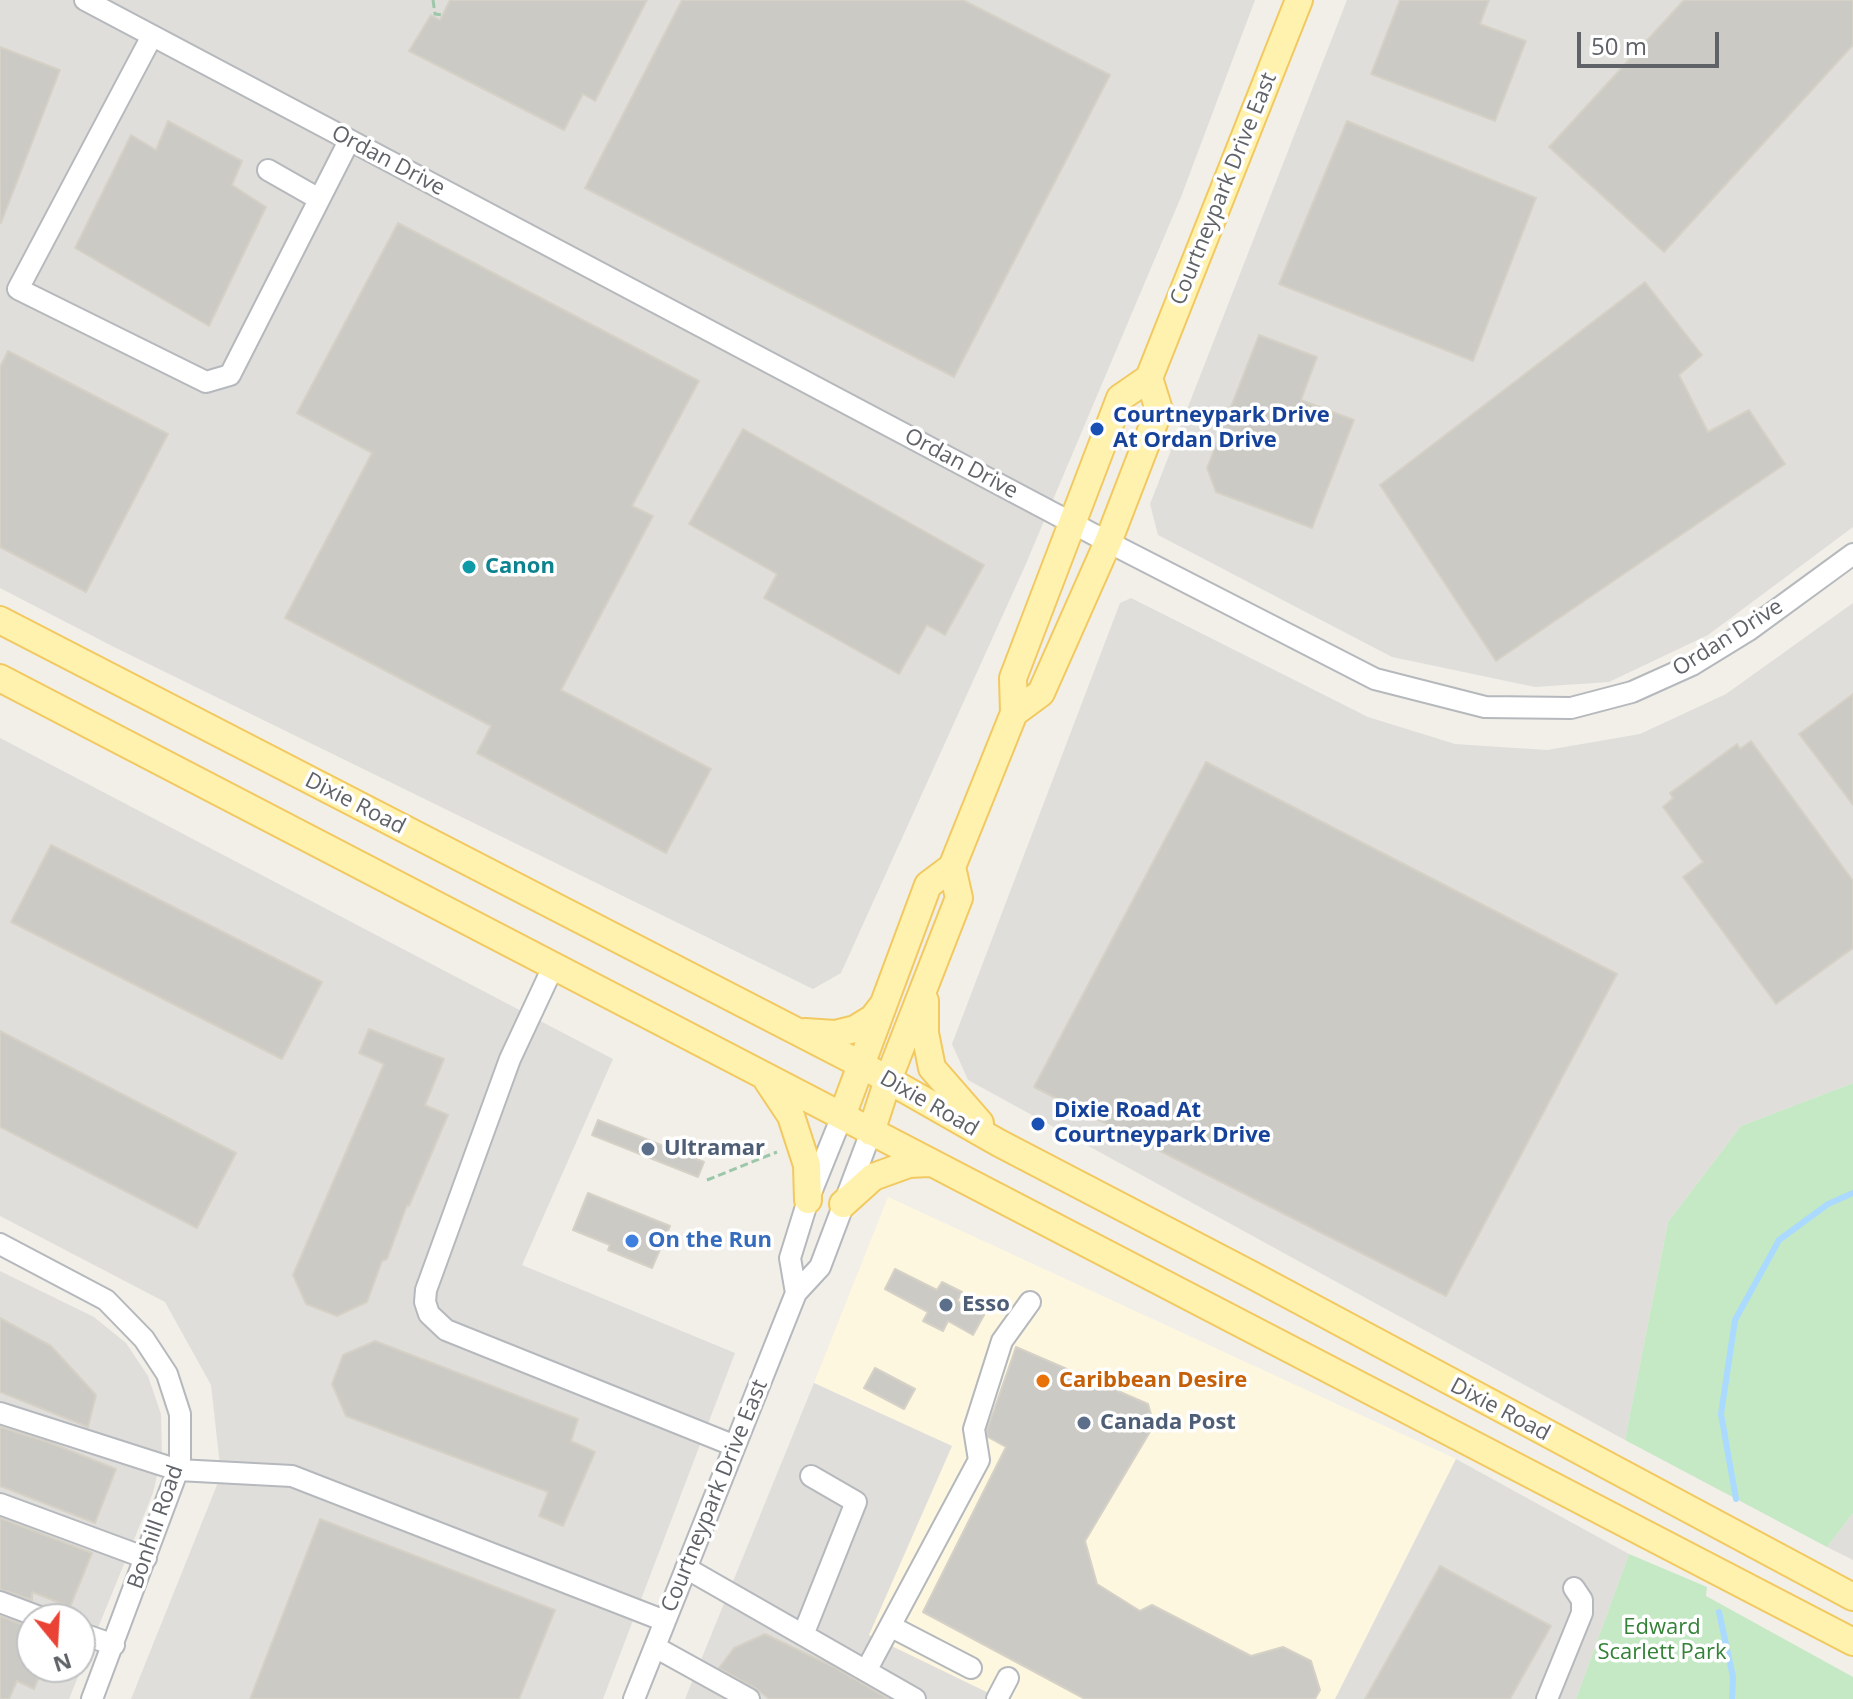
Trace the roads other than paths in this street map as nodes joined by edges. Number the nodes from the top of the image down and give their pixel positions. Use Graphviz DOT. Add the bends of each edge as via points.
graph roads {
  1 [pos="85,0"];
  2 [pos="1299,0"];
  3 [pos="152,36"];
  4 [pos="349,141"];
  5 [pos="268,170"];
  6 [pos="319,199"];
  7 [pos="1149,378"];
  8 [pos="1072,523"];
  9 [pos="1108,542"];
  10 [pos="1853,554"];
  11 [pos="0,620"];
  12 [pos="0,678"];
  13 [pos="1014,713"];
  14 [pos="952,867"];
  15 [pos="553,967"];
  16 [pos="925,986"];
  17 [pos="886,1003"];
  18 [pos="794,1031"];
  19 [pos="862,1065"];
  20 [pos="765,1077"];
  21 [pos="888,1080"];
  22 [pos="842,1116"];
  23 [pos="871,1132"];
  24 [pos="999,1143"];
  25 [pos="929,1163"];
  26 [pos="808,1200"];
  27 [pos="843,1204"];
  28 [pos="0,1244"];
  29 [pos="796,1293"];
  30 [pos="1030,1302"];
  31 [pos="0,1413"];
  32 [pos="735,1446"];
  33 [pos="178,1470"];
  34 [pos="811,1476"];
  35 [pos="1670,1500"];
  36 [pos="0,1504"];
  37 [pos="1650,1537"];
  38 [pos="146,1558"];
  39 [pos="686,1568"];
  40 [pos="1574,1588"];
  41 [pos="1853,1597"];
  42 [pos="665,1621"];
  43 [pos="890,1626"];
  44 [pos="803,1635"];
  45 [pos="96,1639"];
  46 [pos="1853,1642"];
  47 [pos="114,1645"];
  48 [pos="655,1647"];
  49 [pos="971,1668"];
  50 [pos="866,1671"];
  51 [pos="1008,1678"];
  52 [pos="92,1699"];
  53 [pos="634,1699"];
  54 [pos="749,1699"];
  55 [pos="915,1699"];
  56 [pos="997,1699"];
  57 [pos="1547,1699"];
  1 -- 3 [label="street, Ordan Drive"];
  2 -- 7 [label="main road, Courtneypark Drive East"];
  3 -- 4 [label="street, Ordan Drive"];
  3 -- 6 [label="street" via="18,289 206,382 230,375"];
  4 -- 6 [label="street"];
  4 -- 8 [label="street, Ordan Drive"];
  5 -- 6 [label="street"];
  7 -- 8 [label="main road, Courtneypark Drive East" via="1120,398"];
  7 -- 9 [label="main road, Courtneypark Drive East" via="1159,410"];
  8 -- 9 [label="street, Ordan Drive"];
  8 -- 13 [label="main road, Courtneypark Drive East" via="1013,678"];
  9 -- 10 [label="street, Ordan Drive" via="1375,679 1485,707 1511,708 1571,708 1632,692 1692,665"];
  9 -- 13 [label="main road, Courtneypark Drive East" via="1041,693"];
  11 -- 18 [label="main road, Dixie Road"];
  12 -- 15 [label="main road, Dixie Road"];
  13 -- 14 [label="main road, Courtneypark Drive East"];
  14 -- 16 [label="main road, Courtneypark Drive East" via="959,898"];
  14 -- 17 [label="main road, Courtneypark Drive East" via="928,885"];
  15 -- 20 [label="main road, Dixie Road"];
  15 -- 32 [label="street" via="510,1059 426,1290 429,1314 446,1330"];
  16 -- 21 [label="main road, Courtneypark Drive East"];
  16 -- 24 [label="main road" via="932,1068"];
  17 -- 18 [label="main road" via="855,1029 835,1034"];
  17 -- 19 [label="main road, Courtneypark Drive East"];
  18 -- 19 [label="main road, Dixie Road"];
  19 -- 21 [label="main road, Dixie Road"];
  19 -- 22 [label="main road, Courtneypark Drive East"];
  20 -- 22 [label="main road, Dixie Road"];
  20 -- 26 [label="main road" via="791,1116 807,1165"];
  21 -- 23 [label="main road, Courtneypark Drive East"];
  21 -- 24 [label="main road, Dixie Road"];
  22 -- 23 [label="main road, Dixie Road"];
  22 -- 26 [label="street, Courtneypark Drive East"];
  23 -- 25 [label="main road, Dixie Road"];
  23 -- 27 [label="street, Courtneypark Drive East"];
  24 -- 35 [label="main road, Dixie Road"];
  25 -- 27 [label="main road" via="873,1177"];
  25 -- 37 [label="main road, Dixie Road"];
  26 -- 29 [label="street, Courtneypark Drive East" via="790,1258"];
  27 -- 29 [label="street, Courtneypark Drive East" via="820,1267"];
  28 -- 33 [label="street, Bonhill Road" via="106,1300 144,1339 167,1374 180,1414"];
  29 -- 32 [label="street, Courtneypark Drive East"];
  30 -- 43 [label="street" via="1002,1341 974,1429 979,1460"];
  31 -- 33 [label="street"];
  32 -- 39 [label="street, Courtneypark Drive East"];
  33 -- 38 [label="street, Bonhill Road"];
  33 -- 42 [label="street" via="292,1476"];
  34 -- 44 [label="street" via="856,1502"];
  35 -- 37 [label="main road"];
  35 -- 41 [label="main road, Dixie Road"];
  36 -- 38 [label="street"];
  37 -- 46 [label="main road, Dixie Road"];
  38 -- 47 [label="street, Bonhill Road"];
  39 -- 42 [label="street, Courtneypark Drive East"];
  39 -- 44 [label="street"];
  40 -- 57 [label="street" via="1582,1613"];
  42 -- 48 [label="street, Courtneypark Drive East"];
  43 -- 49 [label="street"];
  43 -- 50 [label="street"];
  44 -- 50 [label="street"];
  45 -- 47 [label="street"];
  47 -- 52 [label="street, Bonhill Road"];
  48 -- 53 [label="street, Courtneypark Drive East"];
  48 -- 54 [label="street"];
  50 -- 55 [label="street"];
  51 -- 56 [label="street"];
}
